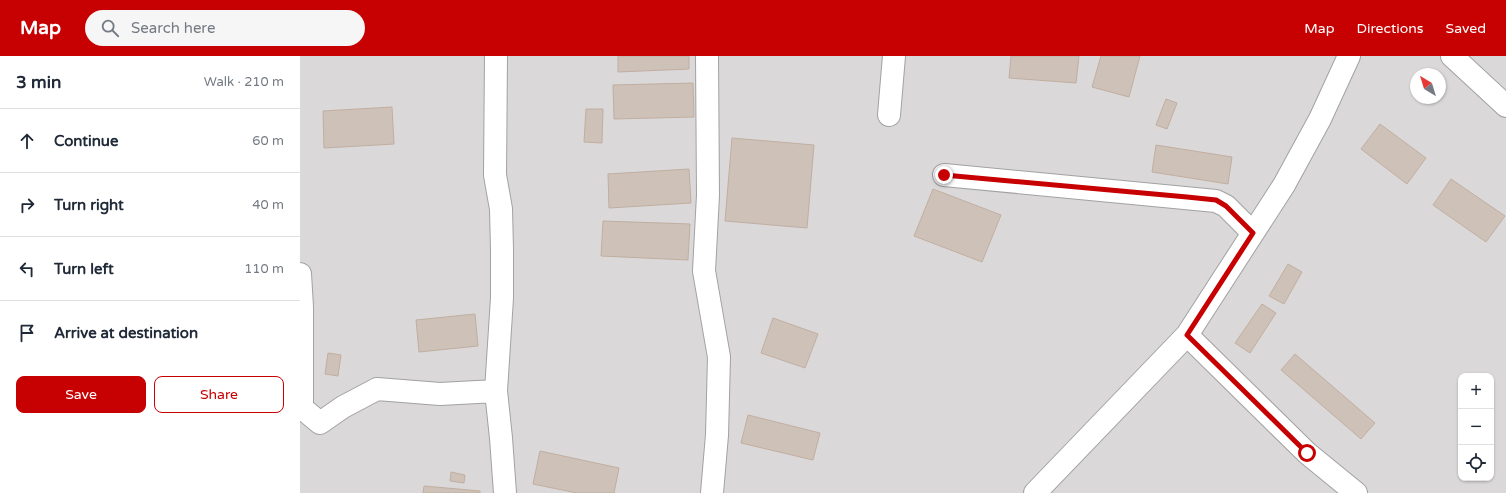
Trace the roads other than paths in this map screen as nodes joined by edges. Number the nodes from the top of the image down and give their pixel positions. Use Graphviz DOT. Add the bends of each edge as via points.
graph roads {
  1 [pos="496,56"];
  2 [pos="707,56"];
  3 [pos="894,56"];
  4 [pos="1349,56"];
  5 [pos="1452,56"];
  6 [pos="1506,106"];
  7 [pos="889,115"];
  8 [pos="944,175"];
  9 [pos="1253,233"];
  10 [pos="300,274"];
  11 [pos="1187,335"];
  12 [pos="496,391"];
  13 [pos="505,493"];
  14 [pos="712,493"];
  15 [pos="1035,493"];
  16 [pos="1356,493"];
  1 -- 12 [label="street" via="495,175 501,209 502,298"];
  2 -- 14 [label="street" via="708,195 704,271 719,357 717,435"];
  3 -- 7 [label="street"];
  4 -- 9 [label="street" via="1320,119"];
  5 -- 6 [label="street"];
  8 -- 9 [label="street" via="1216,200 1226,206"];
  9 -- 11 [label="street"];
  10 -- 12 [label="street" via="302,408 320,423 377,389 440,394"];
  11 -- 15 [label="street"];
  11 -- 16 [label="street" via="1307,453"];
  12 -- 13 [label="street"];
}
